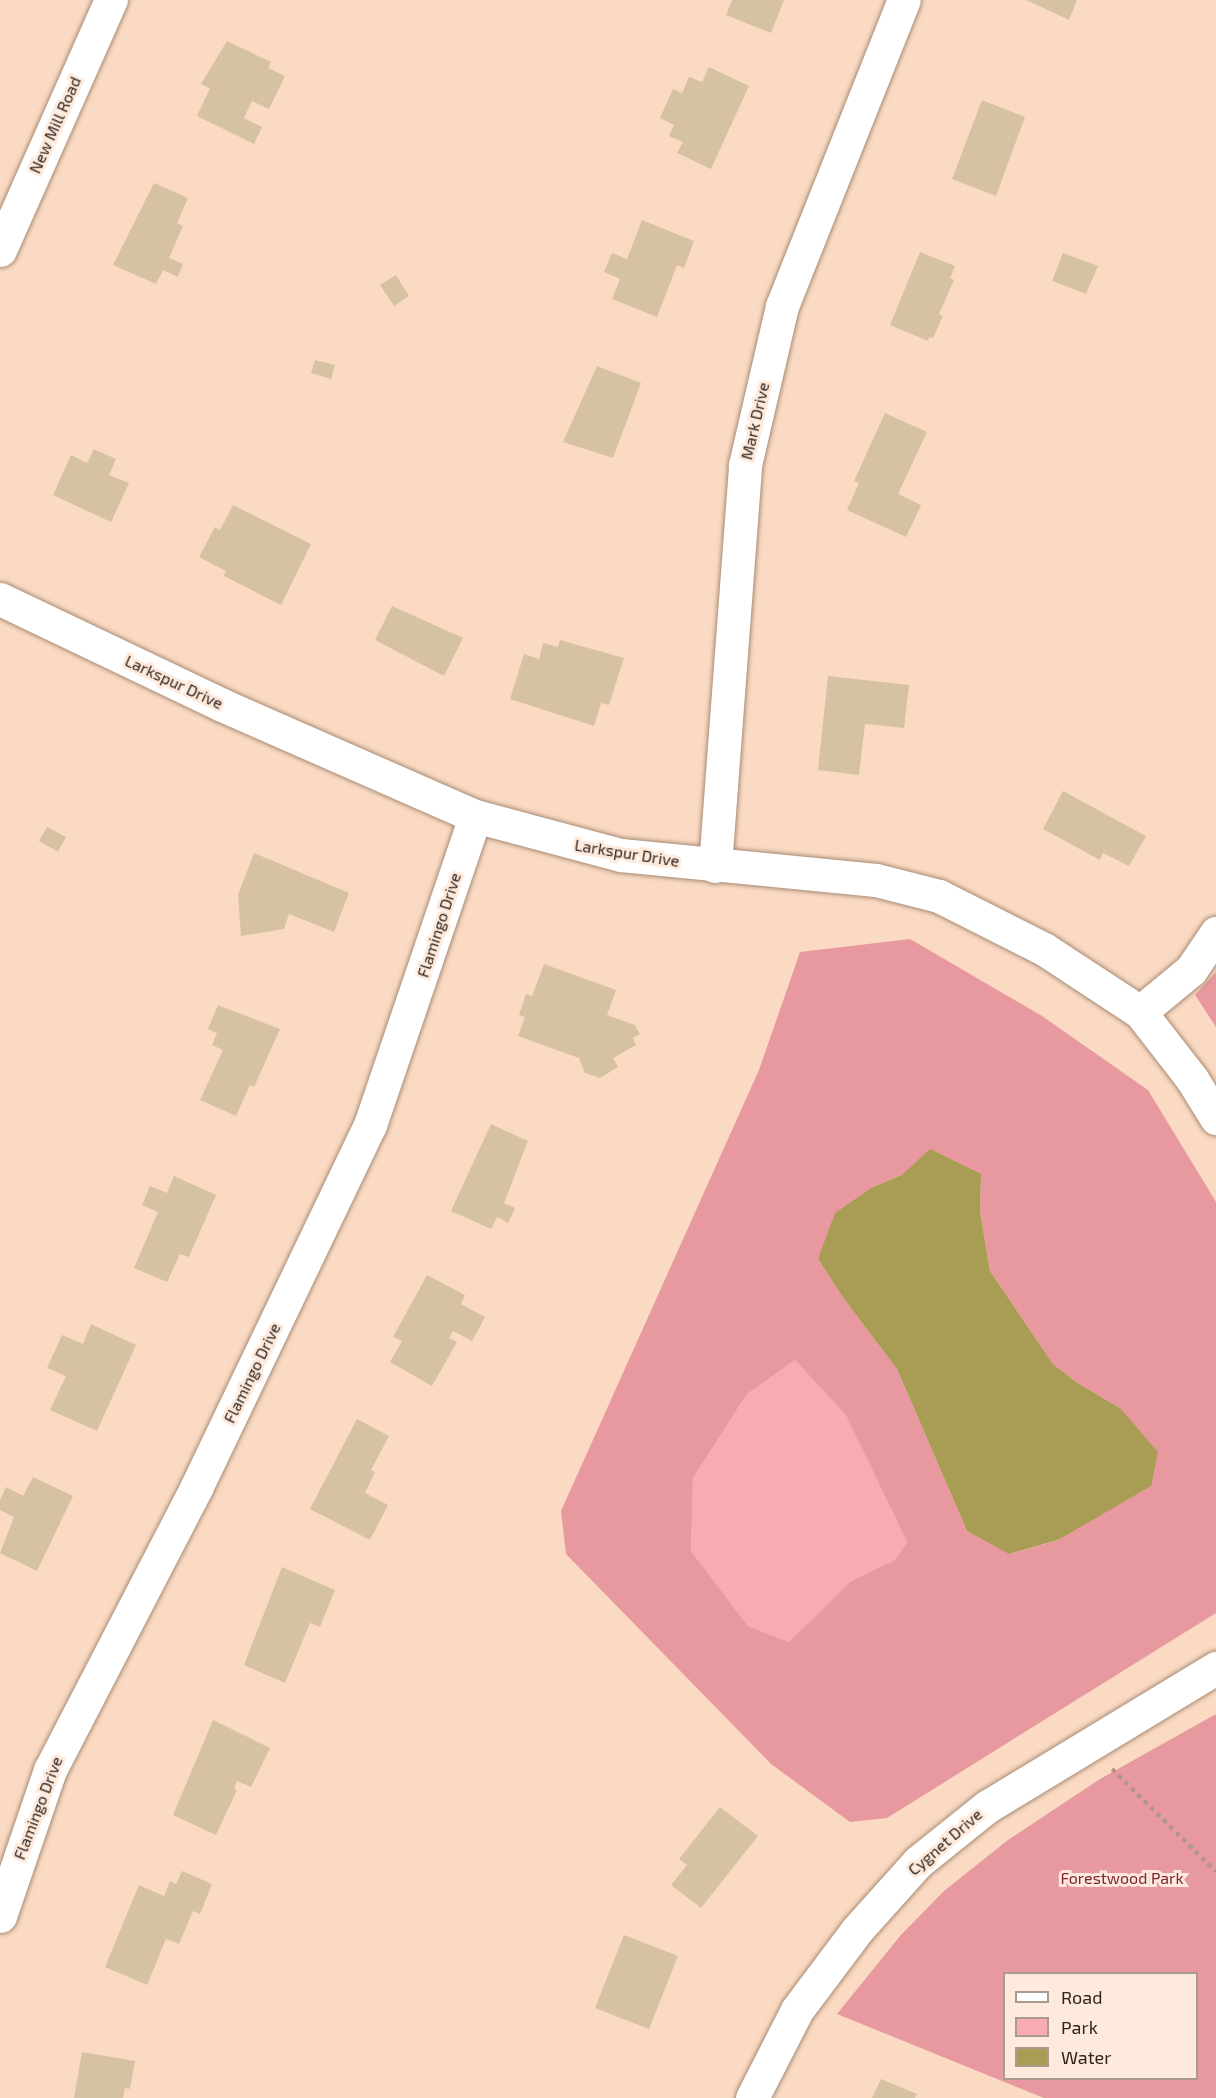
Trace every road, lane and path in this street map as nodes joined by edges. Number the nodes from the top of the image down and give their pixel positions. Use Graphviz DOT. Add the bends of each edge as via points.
graph roads {
  1 [pos="111,0"];
  2 [pos="904,0"];
  3 [pos="0,250"];
  4 [pos="0,599"];
  5 [pos="475,816"];
  6 [pos="715,866"];
  7 [pos="1216,933"];
  8 [pos="1140,1012"];
  9 [pos="1216,1118"];
  10 [pos="1216,1668"];
  11 [pos="1088,1744"];
  12 [pos="1216,1872"];
  13 [pos="0,1916"];
  14 [pos="752,2098"];
  1 -- 3 [label="street, New Mill Road"];
  2 -- 6 [label="street, Mark Drive" via="782,306 745,465"];
  4 -- 5 [label="street, Larkspur Drive" via="222,705"];
  5 -- 6 [label="street, Larkspur Drive" via="621,855"];
  5 -- 13 [label="street, Flamingo Drive" via="370,1125 196,1488 50,1770"];
  6 -- 8 [label="street, Larkspur Drive" via="876,880 939,896 1044,949"];
  7 -- 8 [label="street" via="1191,970"];
  8 -- 9 [label="street, Larkspur Drive" via="1192,1079"];
  10 -- 11 [label="street, Cygnet Drive"];
  11 -- 12 [label="path"];
  11 -- 14 [label="street, Cygnet Drive" via="988,1806 918,1862 857,1930 797,2010"];
}
